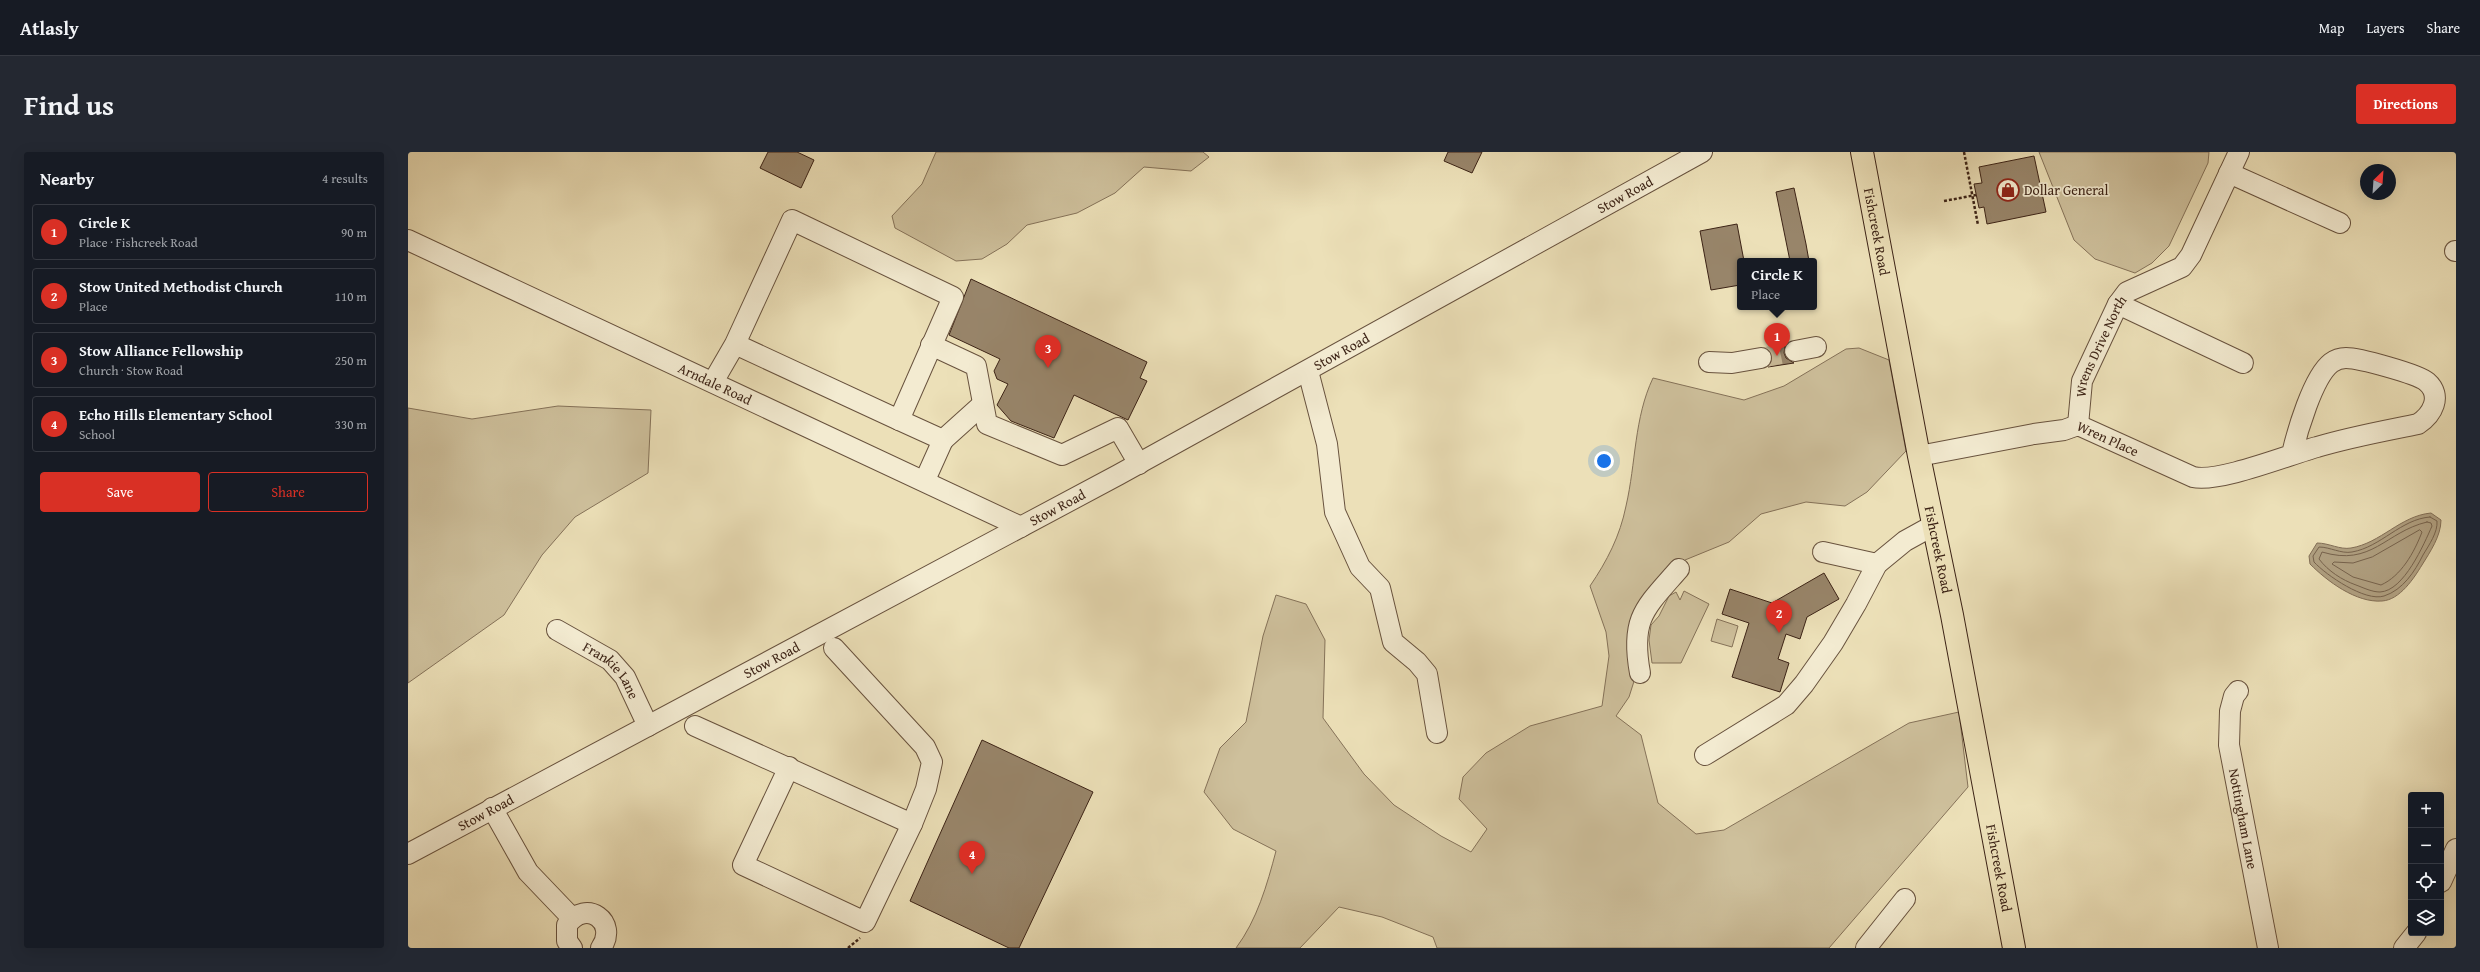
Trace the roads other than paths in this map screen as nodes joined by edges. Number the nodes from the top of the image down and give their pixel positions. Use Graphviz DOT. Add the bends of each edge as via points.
graph roads {
  1 [pos="1702,152"];
  2 [pos="1862,152"];
  3 [pos="2239,152"];
  4 [pos="2229,173"];
  5 [pos="2340,223"];
  6 [pos="408,240"];
  7 [pos="2118,304"];
  8 [pos="735,344"];
  9 [pos="931,345"];
  10 [pos="1816,347"];
  11 [pos="1794,351"];
  12 [pos="1761,358"];
  13 [pos="1709,362"];
  14 [pos="2243,363"];
  15 [pos="1308,371"];
  16 [pos="713,382"];
  17 [pos="983,404"];
  18 [pos="898,420"];
  19 [pos="2078,425"];
  20 [pos="943,440"];
  21 [pos="2292,454"];
  22 [pos="1919,456"];
  23 [pos="1139,464"];
  24 [pos="925,480"];
  25 [pos="1934,525"];
  26 [pos="1021,527"];
  27 [pos="1823,552"];
  28 [pos="1869,567"];
  29 [pos="1679,569"];
  30 [pos="557,630"];
  31 [pos="834,648"];
  32 [pos="1640,673"];
  33 [pos="2238,692"];
  34 [pos="648,726"];
  35 [pos="695,726"];
  36 [pos="1437,732"];
  37 [pos="1705,755"];
  38 [pos="789,767"];
  39 [pos="492,808"];
  40 [pos="912,824"];
  41 [pos="2456,850"];
  42 [pos="408,854"];
  43 [pos="2444,876"];
  44 [pos="1905,899"];
  45 [pos="572,918"];
  46 [pos="2414,936"];
  47 [pos="572,948"];
  48 [pos="601,948"];
  49 [pos="1866,948"];
  50 [pos="2014,948"];
  51 [pos="2268,948"];
  52 [pos="2404,948"];
  1 -- 15 [label="street, Stow Road"];
  2 -- 22 [label="main road, Fishcreek Road"];
  3 -- 4 [label="street, Wrens Drive North"];
  4 -- 5 [label="street"];
  4 -- 7 [label="street, Wrens Drive North" via="2191,255 2182,267 2127,292"];
  6 -- 16 [label="street, Arndale Road"];
  7 -- 14 [label="street"];
  7 -- 19 [label="street, Wrens Drive North" via="2082,381"];
  8 -- 9 [label="street" via="792,220 952,297"];
  8 -- 16 [label="street"];
  8 -- 18 [label="street"];
  9 -- 17 [label="street" via="976,366"];
  9 -- 18 [label="street"];
  10 -- 11 [label="street"];
  12 -- 13 [label="street" via="1732,363"];
  15 -- 23 [label="street, Stow Road"];
  15 -- 36 [label="street" via="1327,444 1335,512 1360,567 1380,588 1393,642 1427,674"];
  16 -- 24 [label="street, Arndale Road"];
  17 -- 20 [label="street"];
  17 -- 23 [label="street" via="987,424 1062,455 1118,428"];
  18 -- 20 [label="street"];
  19 -- 21 [label="street, Wren Place" via="2201,479 2210,479"];
  19 -- 22 [label="street, Wren Place" via="2064,430"];
  20 -- 24 [label="street"];
  21 -- 21 [label="street, Wren Place" via="2418,424 2427,418 2432,410 2436,398 2434,390 2421,377 2362,361 2345,358 2336,360 2326,369 2304,413"];
  22 -- 25 [label="main road, Fishcreek Road"];
  23 -- 26 [label="street, Stow Road"];
  24 -- 26 [label="street, Arndale Road"];
  25 -- 28 [label="street" via="1905,541"];
  25 -- 50 [label="main road, Fishcreek Road"];
  26 -- 34 [label="street, Stow Road"];
  27 -- 28 [label="street"];
  28 -- 37 [label="street" via="1856,604 1833,643 1786,705"];
  29 -- 32 [label="street" via="1646,606 1640,620 1636,647"];
  30 -- 34 [label="street, Frankie Lane" via="610,660 625,677"];
  31 -- 40 [label="street" via="925,747 932,762 926,789"];
  33 -- 51 [label="street, Nottingham Lane" via="2234,696 2230,711 2229,745"];
  34 -- 39 [label="street, Stow Road"];
  35 -- 38 [label="street"];
  38 -- 40 [label="street"];
  38 -- 40 [label="street" via="743,865 865,922"];
  39 -- 42 [label="street, Stow Road"];
  39 -- 45 [label="street" via="528,872"];
  41 -- 43 [label="street"];
  44 -- 49 [label="street"];
  45 -- 47 [label="street" via="566,932"];
  45 -- 48 [label="street" via="587,913 602,920 607,934"];
  46 -- 52 [label="street"];
}
